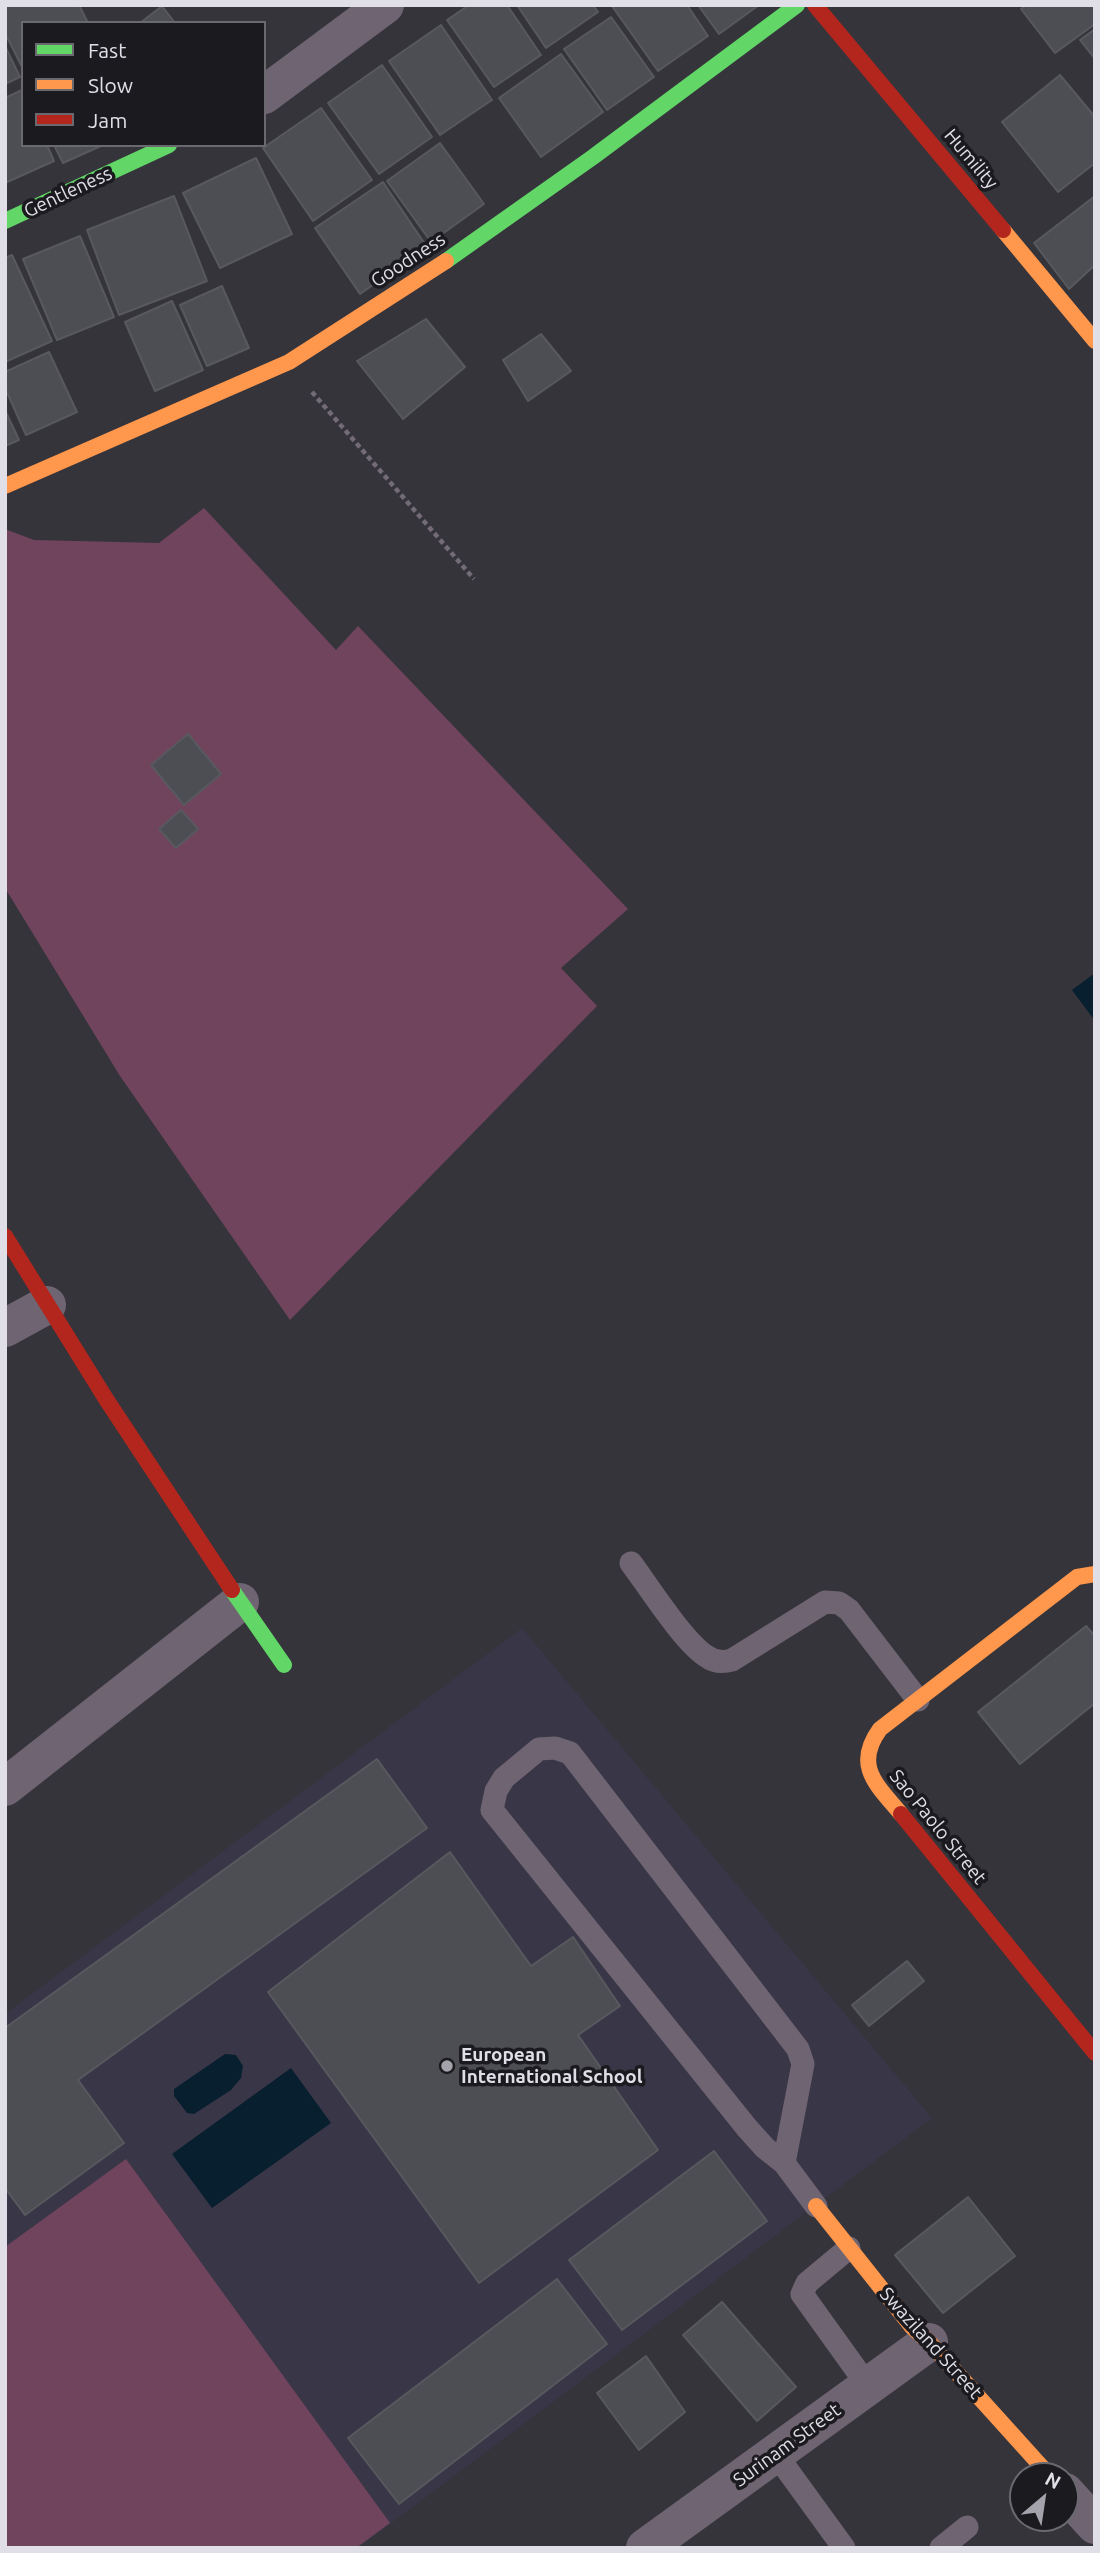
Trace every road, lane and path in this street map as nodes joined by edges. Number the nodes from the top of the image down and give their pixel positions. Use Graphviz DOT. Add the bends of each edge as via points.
graph roads {
  1 [pos="385,5"];
  2 [pos="797,5"];
  3 [pos="815,5"];
  4 [pos="266,94"];
  5 [pos="165,147"];
  6 [pos="5,221"];
  7 [pos="1095,341"];
  8 [pos="306,385"];
  9 [pos="5,486"];
  10 [pos="474,579"];
  11 [pos="5,1236"];
  12 [pos="47,1305"];
  13 [pos="5,1328"];
  14 [pos="631,1563"];
  15 [pos="1095,1574"];
  16 [pos="240,1602"];
  17 [pos="284,1665"];
  18 [pos="918,1700"];
  19 [pos="5,1787"];
  20 [pos="1095,2053"];
  21 [pos="784,2163"];
  22 [pos="816,2206"];
  23 [pos="849,2248"];
  24 [pos="929,2342"];
  25 [pos="868,2386"];
  26 [pos="775,2453"];
  27 [pos="1037,2462"];
  28 [pos="1079,2507"];
  29 [pos="1095,2525"];
  30 [pos="967,2527"];
  31 [pos="645,2548"];
  32 [pos="844,2548"];
  33 [pos="941,2548"];
  1 -- 4 [label="street"];
  2 -- 9 [label="street, Goodness" via="442,264 289,362"];
  3 -- 7 [label="street, Humility"];
  5 -- 6 [label="street, Gentleness"];
  8 -- 10 [label="path"];
  11 -- 12 [label="street"];
  12 -- 13 [label="street"];
  12 -- 16 [label="street"];
  14 -- 18 [label="lane" via="694,1646 722,1663 825,1602 839,1602"];
  15 -- 18 [label="street, Sao Paolo Street" via="1077,1577"];
  16 -- 17 [label="street"];
  16 -- 19 [label="street"];
  18 -- 20 [label="street, Sao Paolo Street" via="873,1738 868,1750 869,1775"];
  21 -- 21 [label="lane" via="803,2064 798,2049 570,1753 539,1749 504,1778 492,1810 747,2128"];
  21 -- 22 [label="lane"];
  22 -- 23 [label="street, Swaziland Street"];
  23 -- 24 [label="street, Swaziland Street"];
  23 -- 25 [label="lane" via="807,2283 802,2294"];
  24 -- 25 [label="street, Surinam Street"];
  24 -- 27 [label="street, Swaziland Street"];
  25 -- 26 [label="street, Surinam Street"];
  26 -- 31 [label="street, Surinam Street"];
  26 -- 32 [label="lane"];
  28 -- 29 [label="street"];
  30 -- 33 [label="lane"];
}
